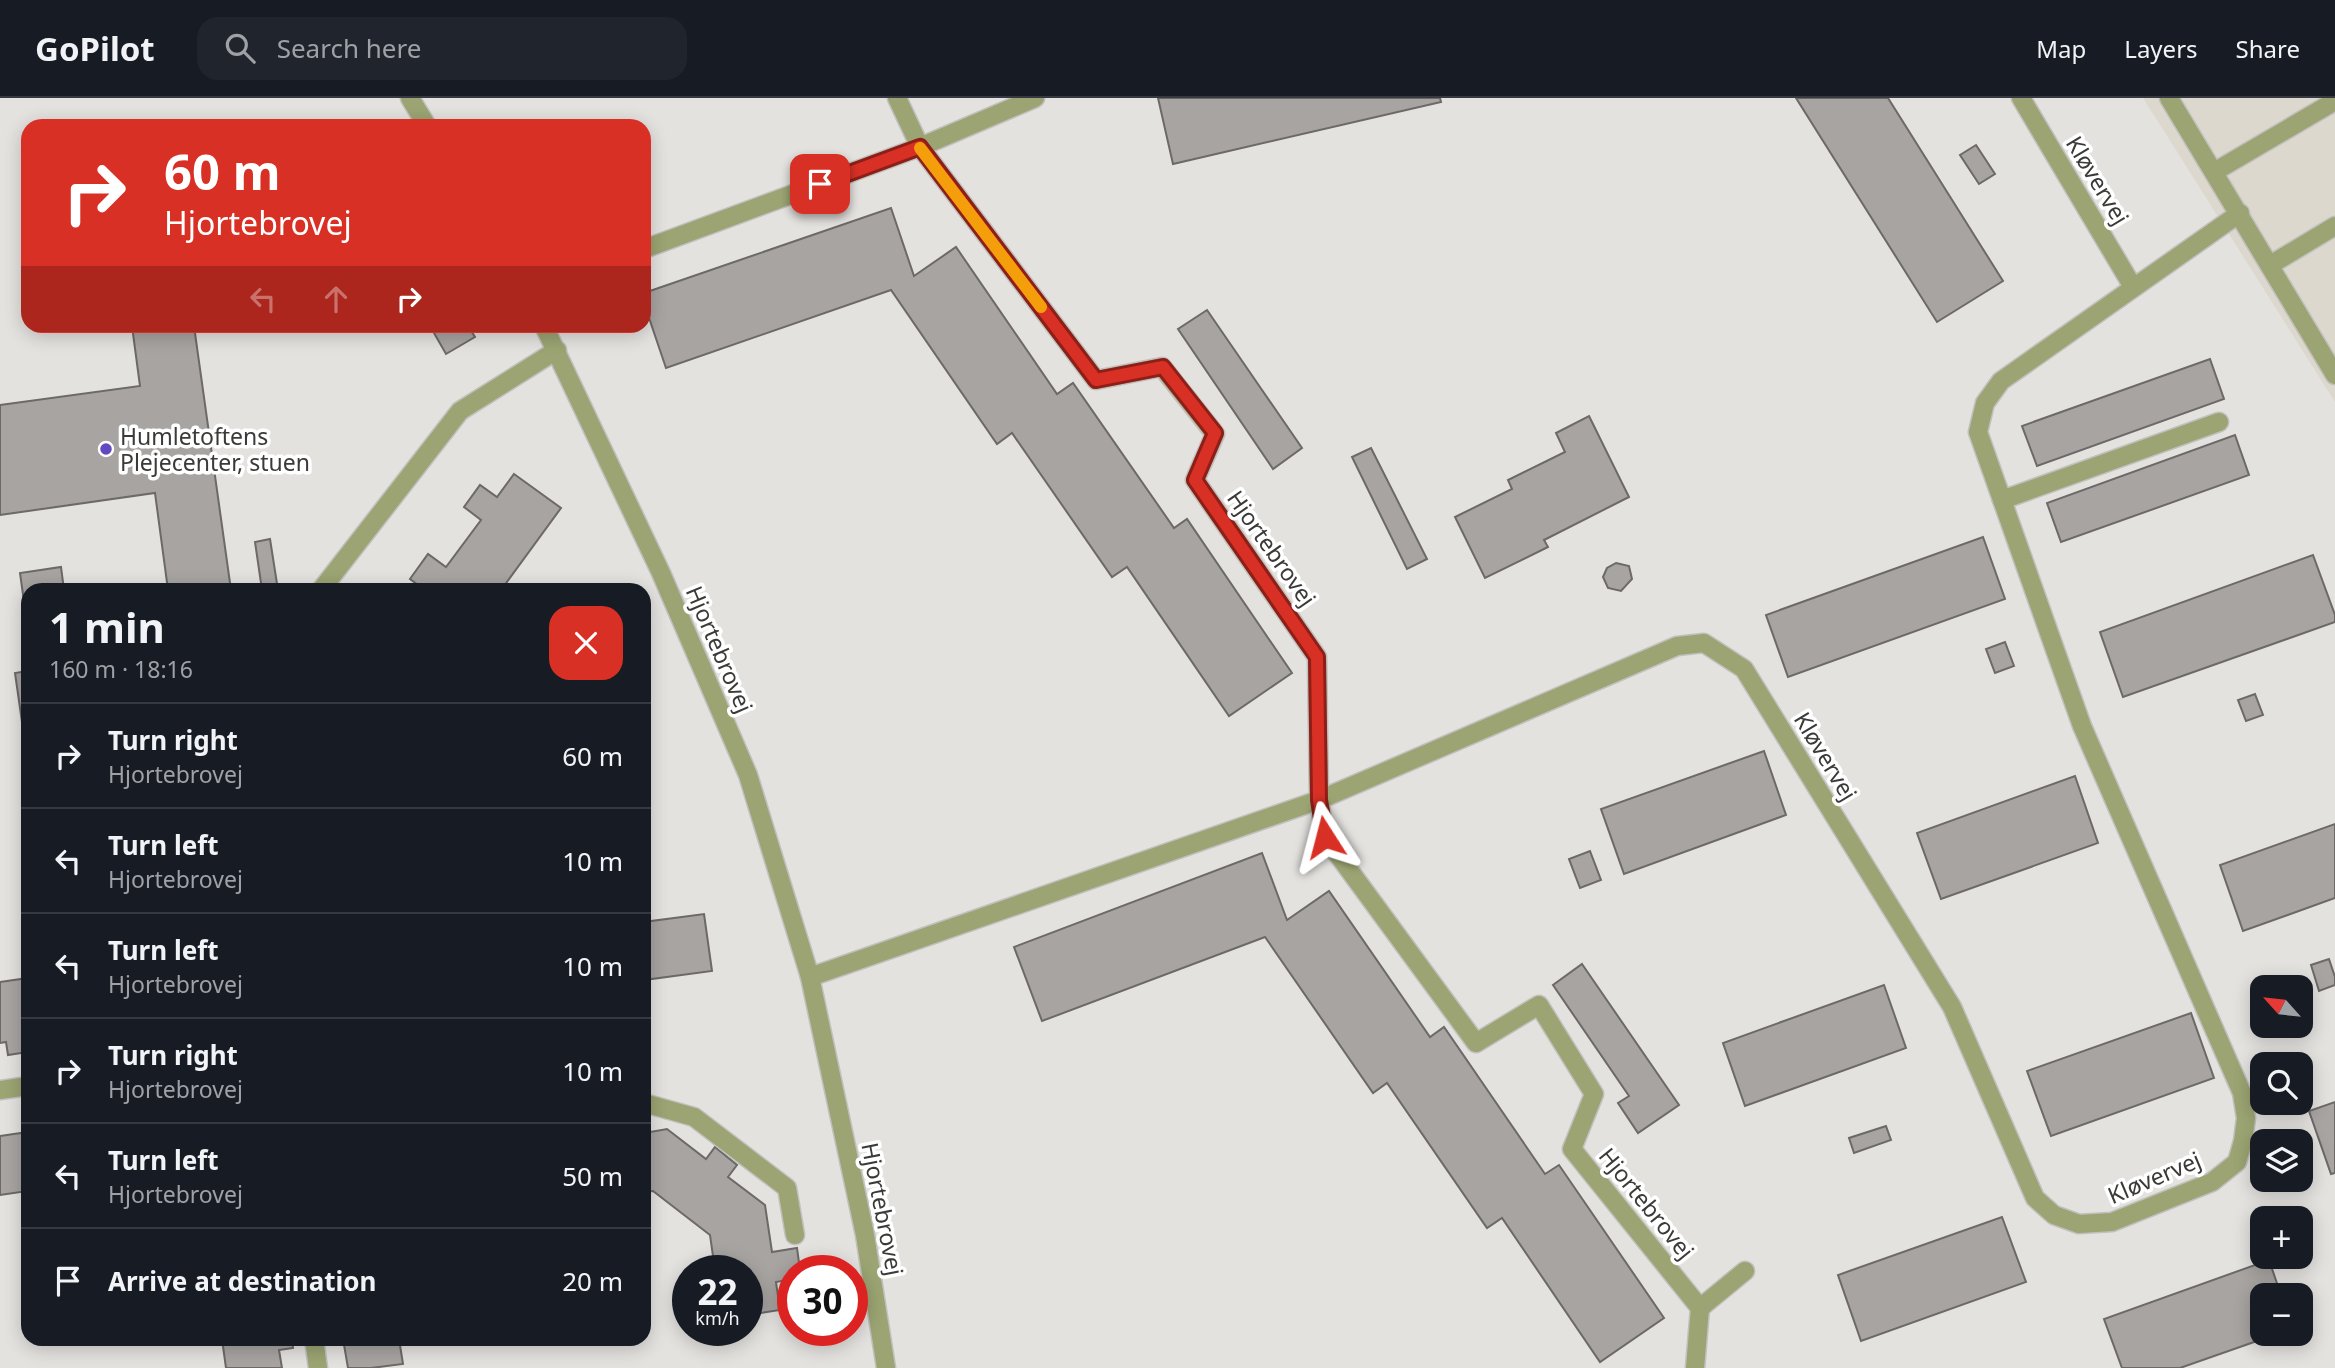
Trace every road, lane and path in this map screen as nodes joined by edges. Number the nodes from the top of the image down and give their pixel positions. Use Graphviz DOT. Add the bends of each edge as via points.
graph roads {
  1 [pos="410,98"];
  2 [pos="897,98"];
  3 [pos="1035,98"];
  4 [pos="2021,98"];
  5 [pos="2169,98"];
  6 [pos="2335,101"];
  7 [pos="423,119"];
  8 [pos="920,147"];
  9 [pos="2214,172"];
  10 [pos="2240,214"];
  11 [pos="2335,226"];
  12 [pos="651,246"];
  13 [pos="2270,265"];
  14 [pos="2133,287"];
  15 [pos="548,333"];
  16 [pos="557,350"];
  17 [pos="2335,375"];
  18 [pos="2219,422"];
  19 [pos="2002,500"];
  20 [pos="326,583"];
  21 [pos="1319,800"];
  22 [pos="810,977"];
  23 [pos="21,1087"];
  24 [pos="0,1090"];
  25 [pos="651,1105"];
  26 [pos="795,1235"];
  27 [pos="1745,1271"];
  28 [pos="1700,1308"];
  29 [pos="315,1346"];
  30 [pos="318,1368"];
  31 [pos="886,1368"];
  32 [pos="1695,1368"];
  1 -- 7 [label="street"];
  2 -- 8 [label="street, Hjortebrovej"];
  3 -- 8 [label="street"];
  4 -- 14 [label="street, Kløvervej"];
  5 -- 9 [label="street"];
  6 -- 9 [label="street"];
  8 -- 12 [label="street"];
  8 -- 21 [label="street, Hjortebrovej" via="1096,380 1163,367 1215,433 1195,480 1317,657"];
  9 -- 10 [label="street"];
  10 -- 13 [label="street"];
  10 -- 14 [label="street, Kløvervej"];
  11 -- 13 [label="street"];
  13 -- 17 [label="street"];
  14 -- 19 [label="street, Kløvervej" via="2001,381 1984,403 1978,432"];
  15 -- 16 [label="street, Hjortebrovej"];
  16 -- 20 [label="street" via="460,411"];
  16 -- 22 [label="street, Hjortebrovej" via="748,775"];
  18 -- 19 [label="street"];
  19 -- 21 [label="street, Kløvervej" via="2082,726 2242,1093 2246,1118 2237,1162 2212,1182 2112,1222 2079,1224 2054,1215 2035,1198 1952,1007 1744,668 1704,643 1676,646"];
  21 -- 22 [label="street"];
  21 -- 28 [label="street, Hjortebrovej" via="1325,837 1476,1043 1539,1005 1594,1094 1572,1149"];
  22 -- 31 [label="street, Hjortebrovej" via="865,1235"];
  23 -- 24 [label="street"];
  25 -- 26 [label="street" via="694,1117 786,1188"];
  27 -- 28 [label="street"];
  28 -- 32 [label="street"];
  29 -- 30 [label="street"];
}
